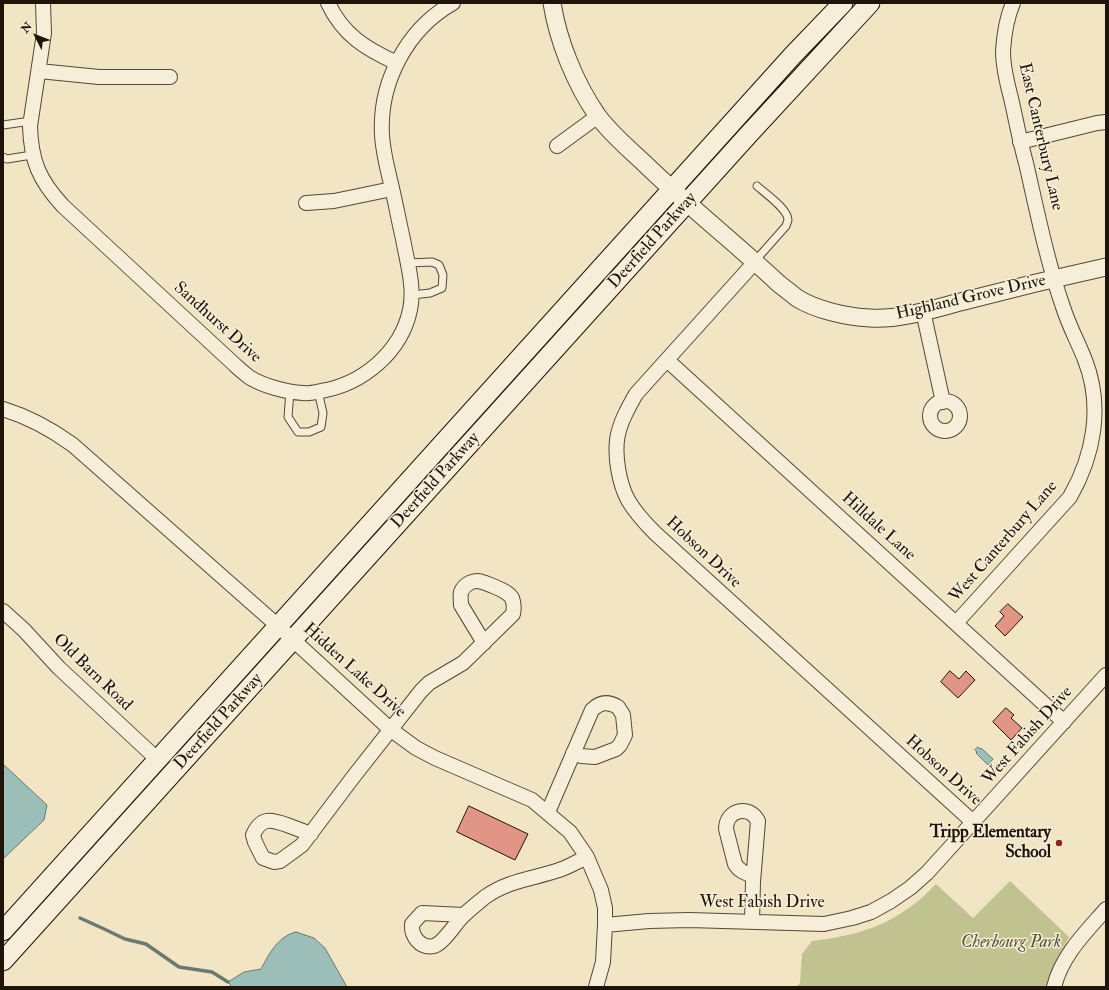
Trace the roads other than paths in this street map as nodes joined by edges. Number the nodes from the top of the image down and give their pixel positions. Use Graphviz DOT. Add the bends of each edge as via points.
graph roads {
  1 [pos="43,3"];
  2 [pos="328,3"];
  3 [pos="453,3"];
  4 [pos="552,3"];
  5 [pos="843,3"];
  6 [pos="870,3"];
  7 [pos="1013,3"];
  8 [pos="397,63"];
  9 [pos="39,72"];
  10 [pos="170,77"];
  11 [pos="598,116"];
  12 [pos="31,121"];
  13 [pos="1106,122"];
  14 [pos="3,125"];
  15 [pos="1020,142"];
  16 [pos="557,146"];
  17 [pos="32,155"];
  18 [pos="3,157"];
  19 [pos="758,186"];
  20 [pos="392,189"];
  21 [pos="673,190"];
  22 [pos="306,203"];
  23 [pos="687,203"];
  24 [pos="755,262"];
  25 [pos="408,263"];
  26 [pos="1106,267"];
  27 [pos="1054,278"];
  28 [pos="412,295"];
  29 [pos="923,311"];
  30 [pos="667,360"];
  31 [pos="290,391"];
  32 [pos="318,391"];
  33 [pos="943,402"];
  34 [pos="3,409"];
  35 [pos="3,611"];
  36 [pos="956,623"];
  37 [pos="278,626"];
  38 [pos="293,640"];
  39 [pos="484,643"];
  40 [pos="1106,675"];
  41 [pos="1064,722"];
  42 [pos="390,729"];
  43 [pos="574,753"];
  44 [pos="157,759"];
  45 [pos="548,812"];
  46 [pos="973,822"];
  47 [pos="311,834"];
  48 [pos="587,857"];
  49 [pos="753,876"];
  50 [pos="1106,909"];
  51 [pos="464,915"];
  52 [pos="752,922"];
  53 [pos="605,925"];
  54 [pos="3,931"];
  55 [pos="3,961"];
  56 [pos="596,987"];
  57 [pos="1054,987"];
  1 -- 9 [label="street, Sandhurst Drive" via="44,33"];
  2 -- 8 [label="street" via="342,26 355,39 373,52"];
  3 -- 8 [label="street, Sandhurst Drive" via="422,28"];
  4 -- 11 [label="street, Highland Grove Drive" via="563,48"];
  5 -- 21 [label="main road, Deerfield Parkway" via="793,55"];
  6 -- 23 [label="main road, Deerfield Parkway"];
  7 -- 15 [label="street, East Canterbury Lane" via="1005,35 1004,69"];
  8 -- 20 [label="street, Sandhurst Drive" via="387,88 382,135"];
  9 -- 10 [label="street" via="99,77"];
  9 -- 12 [label="street, Sandhurst Drive"];
  11 -- 16 [label="street"];
  11 -- 21 [label="street, Highland Grove Drive" via="615,136"];
  12 -- 14 [label="lane"];
  12 -- 17 [label="street, Sandhurst Drive"];
  13 -- 15 [label="street"];
  15 -- 27 [label="street, East Canterbury Lane"];
  17 -- 18 [label="lane" via="6,159"];
  17 -- 31 [label="street, Sandhurst Drive" via="48,190 63,206 235,365 249,377"];
  19 -- 24 [label="lane" via="782,208 788,220 786,226"];
  20 -- 22 [label="street" via="334,201"];
  20 -- 25 [label="street, Sandhurst Drive"];
  21 -- 23 [label="street, Highland Grove Drive"];
  21 -- 37 [label="main road, Deerfield Parkway"];
  23 -- 24 [label="street, Highland Grove Drive"];
  23 -- 38 [label="main road, Deerfield Parkway"];
  24 -- 29 [label="street, Highland Grove Drive" via="798,298 814,306 870,318"];
  24 -- 30 [label="street, Hobson Drive"];
  25 -- 28 [label="street, Sandhurst Drive"];
  25 -- 28 [label="lane" via="432,262 439,265 443,275 442,288 430,293"];
  26 -- 27 [label="street, Highland Grove Drive"];
  27 -- 29 [label="street, Highland Grove Drive"];
  27 -- 36 [label="street, West Canterbury Lane" via="1062,307 1092,383 1095,418 1086,462 1080,480 1066,502"];
  28 -- 32 [label="street, Sandhurst Drive" via="405,325 391,349 378,364 349,384"];
  29 -- 33 [label="street"];
  30 -- 36 [label="street, Hilldale Lane"];
  30 -- 46 [label="street, Hobson Drive" via="636,394 627,408 617,440 618,470 631,505 655,533"];
  31 -- 32 [label="street, Sandhurst Drive" via="305,394"];
  31 -- 32 [label="lane" via="288,417 298,432 309,432 321,427 323,413"];
  34 -- 37 [label="street, Hidden Lake Drive" via="40,424 73,445"];
  35 -- 44 [label="street, Old Barn Road" via="59,668"];
  36 -- 41 [label="street, Hilldale Lane"];
  37 -- 38 [label="street, Hidden Lake Drive"];
  37 -- 44 [label="main road, Deerfield Parkway"];
  38 -- 42 [label="street, Hidden Lake Drive"];
  38 -- 55 [label="main road, Deerfield Parkway"];
  39 -- 42 [label="street" via="463,663 429,683"];
  40 -- 41 [label="street, West Fabish Drive"];
  41 -- 46 [label="street, West Fabish Drive"];
  42 -- 45 [label="street, Hidden Lake Drive" via="435,758 532,800"];
  42 -- 47 [label="street"];
  43 -- 45 [label="street"];
  44 -- 54 [label="main road, Deerfield Parkway"];
  45 -- 48 [label="street, Hidden Lake Drive" via="570,832"];
  46 -- 52 [label="street, West Fabish Drive" via="910,888 871,912 824,924"];
  48 -- 51 [label="street" via="560,870 510,883"];
  48 -- 53 [label="street, Hidden Lake Drive" via="601,890"];
  49 -- 52 [label="street"];
  50 -- 57 [label="street" via="1068,954 1057,974"];
  52 -- 53 [label="street, West Fabish Drive" via="649,921"];
  53 -- 56 [label="street, Hidden Lake Drive" via="603,962"];
}
